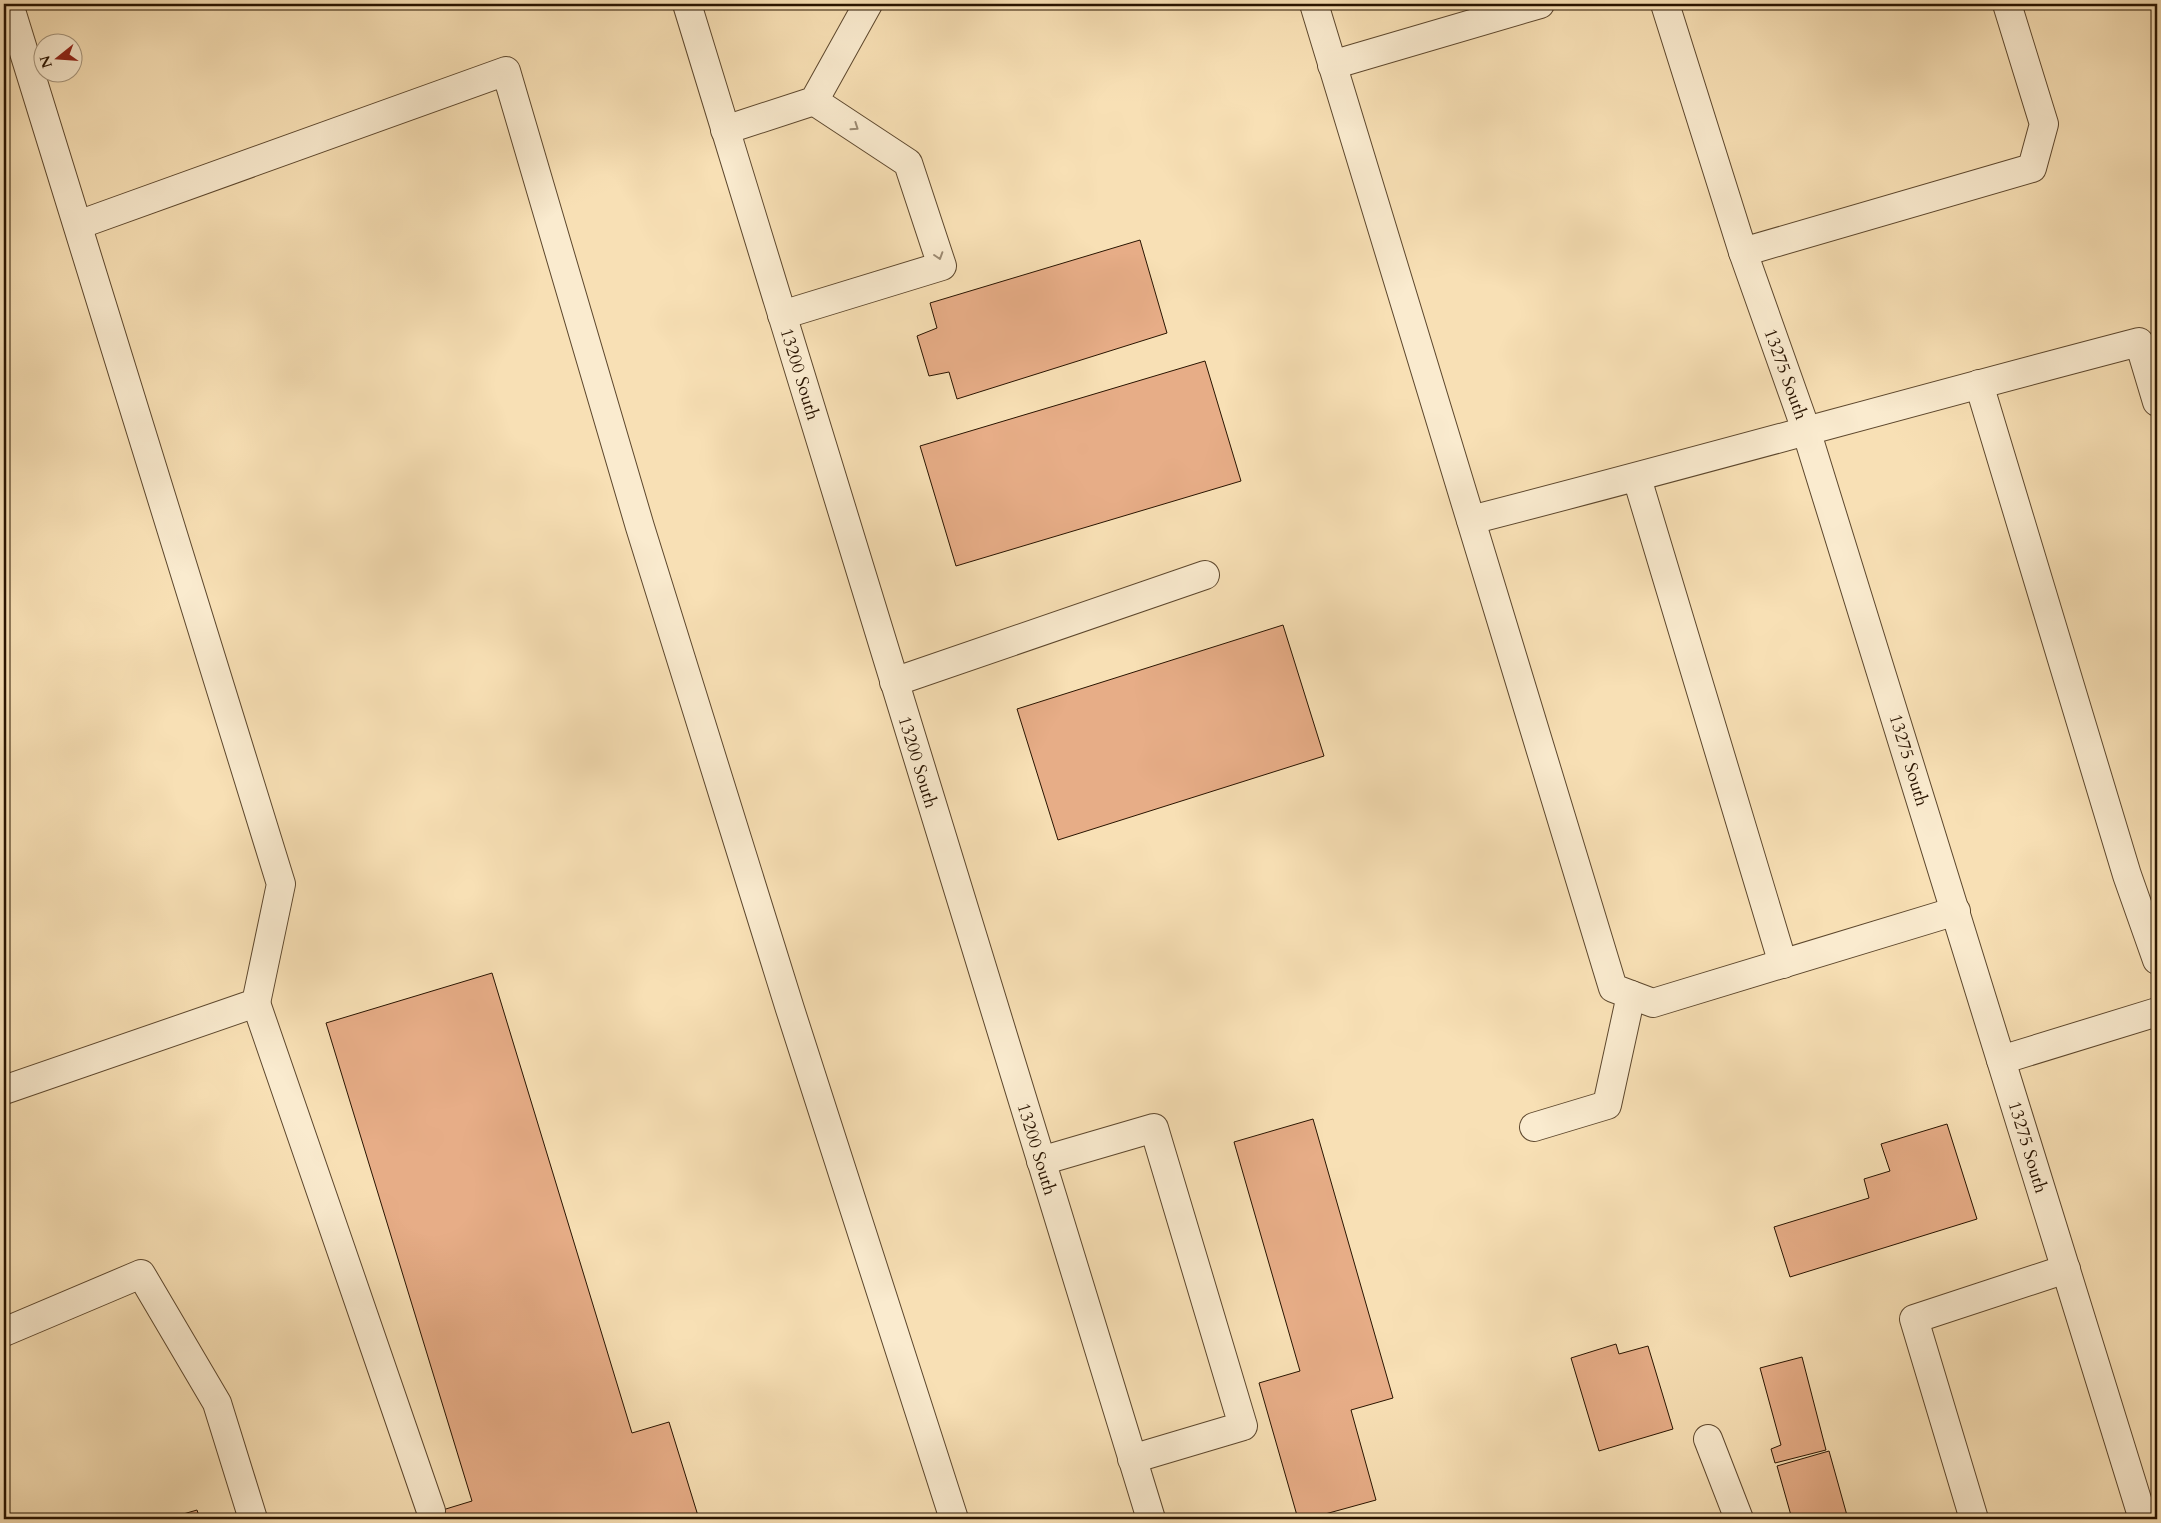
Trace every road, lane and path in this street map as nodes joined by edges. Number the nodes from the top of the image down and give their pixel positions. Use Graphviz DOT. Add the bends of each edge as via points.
graph roads {
  1 [pos="9,4"];
  2 [pos="687,4"];
  3 [pos="868,4"];
  4 [pos="1314,4"];
  5 [pos="1540,4"];
  6 [pos="1665,4"];
  7 [pos="2008,4"];
  8 [pos="1332,65"];
  9 [pos="814,101"];
  10 [pos="725,130"];
  11 [pos="78,225"];
  12 [pos="1743,252"];
  13 [pos="782,315"];
  14 [pos="1979,384"];
  15 [pos="2157,402"];
  16 [pos="1806,430"];
  17 [pos="1637,478"];
  18 [pos="1471,520"];
  19 [pos="1205,575"];
  20 [pos="894,682"];
  21 [pos="1956,912"];
  22 [pos="2157,960"];
  23 [pos="1783,964"];
  24 [pos="1631,995"];
  25 [pos="256,1003"];
  26 [pos="2157,1012"];
  27 [pos="2001,1060"];
  28 [pos="4,1090"];
  29 [pos="1534,1128"];
  30 [pos="1041,1162"];
  31 [pos="2066,1268"];
  32 [pos="4,1332"];
  33 [pos="1708,1439"];
  34 [pos="1132,1459"];
  35 [pos="431,1511"];
  36 [pos="253,1519"];
  37 [pos="954,1519"];
  38 [pos="1151,1519"];
  39 [pos="1739,1519"];
  40 [pos="1974,1519"];
  41 [pos="2144,1519"];
  1 -- 11 [label="street"];
  2 -- 10 [label="street, 13200 South"];
  3 -- 9 [label="street"];
  4 -- 8 [label="street"];
  5 -- 8 [label="street"];
  6 -- 12 [label="street, 13275 South"];
  7 -- 12 [label="street" via="2044,124 2032,168"];
  8 -- 18 [label="street"];
  9 -- 10 [label="street"];
  9 -- 13 [label="street, one-way" via="908,163 942,266"];
  10 -- 13 [label="street, 13200 South"];
  11 -- 25 [label="street" via="282,884"];
  11 -- 37 [label="street" via="506,72 640,527"];
  12 -- 16 [label="street, 13275 South"];
  13 -- 20 [label="street, 13200 South"];
  14 -- 15 [label="street" via="2139,342"];
  14 -- 16 [label="street"];
  14 -- 22 [label="street" via="2127,875"];
  16 -- 17 [label="street"];
  16 -- 21 [label="street, 13275 South"];
  17 -- 18 [label="street"];
  17 -- 23 [label="street"];
  18 -- 24 [label="street" via="1613,988"];
  19 -- 20 [label="street"];
  20 -- 30 [label="street, 13200 South"];
  21 -- 23 [label="street"];
  21 -- 27 [label="street, 13275 South"];
  23 -- 24 [label="street" via="1653,1003"];
  24 -- 29 [label="street" via="1607,1104"];
  25 -- 28 [label="street"];
  25 -- 35 [label="street"];
  26 -- 27 [label="street"];
  27 -- 31 [label="street, 13275 South"];
  30 -- 34 [label="street, 13200 South"];
  30 -- 34 [label="street" via="1154,1128 1243,1426"];
  31 -- 40 [label="street" via="1914,1319"];
  31 -- 41 [label="street, 13275 South"];
  32 -- 36 [label="street" via="141,1274 217,1403"];
  33 -- 39 [label="street"];
  34 -- 38 [label="street, 13200 South"];
}
